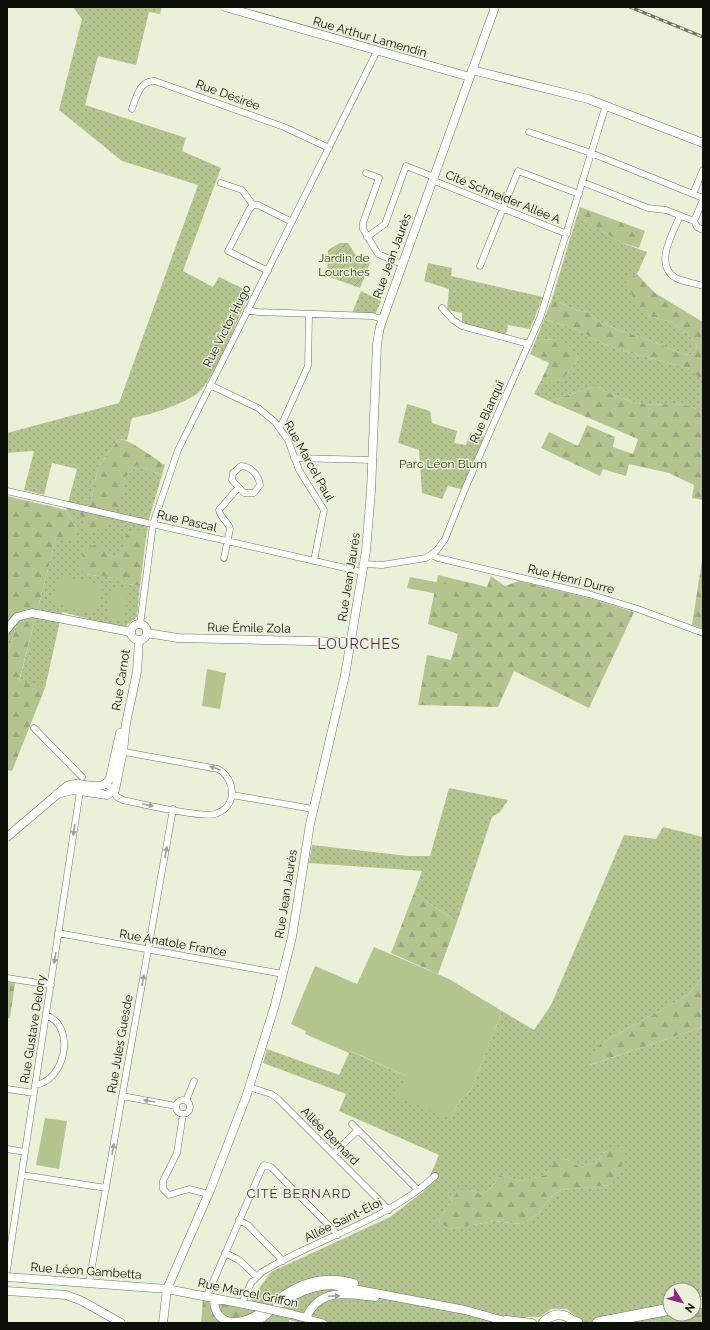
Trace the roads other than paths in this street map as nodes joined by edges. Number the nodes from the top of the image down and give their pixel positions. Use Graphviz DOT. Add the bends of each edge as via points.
graph roads {
  1 [pos="225,7"];
  2 [pos="495,7"];
  3 [pos="377,51"];
  4 [pos="469,74"];
  5 [pos="606,105"];
  6 [pos="132,109"];
  7 [pos="529,132"];
  8 [pos="703,143"];
  9 [pos="329,148"];
  10 [pos="591,153"];
  11 [pos="703,170"];
  12 [pos="366,173"];
  13 [pos="433,178"];
  14 [pos="582,182"];
  15 [pos="221,183"];
  16 [pos="579,194"];
  17 [pos="693,194"];
  18 [pos="703,199"];
  19 [pos="253,205"];
  20 [pos="503,209"];
  21 [pos="680,216"];
  22 [pos="694,221"];
  23 [pos="292,222"];
  24 [pos="703,230"];
  25 [pos="567,234"];
  26 [pos="367,237"];
  27 [pos="402,264"];
  28 [pos="480,266"];
  29 [pos="268,271"];
  30 [pos="703,286"];
  31 [pos="442,308"];
  32 [pos="247,310"];
  33 [pos="309,314"];
  34 [pos="382,319"];
  35 [pos="529,344"];
  36 [pos="210,384"];
  37 [pos="280,428"];
  38 [pos="294,458"];
  39 [pos="373,460"];
  40 [pos="238,488"];
  41 [pos="7,491"];
  42 [pos="153,524"];
  43 [pos="228,541"];
  44 [pos="432,555"];
  45 [pos="224,558"];
  46 [pos="314,561"];
  47 [pos="364,568"];
  48 [pos="140,625"];
  49 [pos="7,629"];
  50 [pos="131,632"];
  51 [pos="703,633"];
  52 [pos="147,634"];
  53 [pos="139,640"];
  54 [pos="350,642"];
  55 [pos="34,728"];
  56 [pos="119,751"];
  57 [pos="107,783"];
  58 [pos="81,784"];
  59 [pos="113,792"];
  60 [pos="232,795"];
  61 [pos="173,809"];
  62 [pos="313,809"];
  63 [pos="7,837"];
  64 [pos="58,933"];
  65 [pos="148,950"];
  66 [pos="283,974"];
  67 [pos="7,978"];
  68 [pos="50,985"];
  69 [pos="46,1015"];
  70 [pos="194,1081"];
  71 [pos="35,1085"];
  72 [pos="249,1087"];
  73 [pos="7,1089"];
  74 [pos="34,1093"];
  75 [pos="122,1096"];
  76 [pos="186,1101"];
  77 [pos="176,1106"];
  78 [pos="183,1114"];
  79 [pos="352,1124"];
  80 [pos="358,1130"];
  81 [pos="7,1150"];
  82 [pos="25,1152"];
  83 [pos="333,1154"];
  84 [pos="22,1175"];
  85 [pos="435,1176"];
  86 [pos="106,1188"];
  87 [pos="418,1190"];
  88 [pos="208,1194"];
  89 [pos="389,1210"];
  90 [pos="239,1220"];
  91 [pos="338,1235"];
  92 [pos="225,1253"];
  93 [pos="283,1261"];
  94 [pos="7,1270"];
  95 [pos="256,1277"];
  96 [pos="7,1278"];
  97 [pos="89,1283"];
  98 [pos="165,1289"];
  99 [pos="7,1291"];
  100 [pos="389,1295"];
  101 [pos="210,1297"];
  102 [pos="425,1302"];
  103 [pos="242,1303"];
  104 [pos="662,1311"];
  105 [pos="306,1318"];
  106 [pos="499,1319"];
  107 [pos="121,1323"];
  108 [pos="159,1323"];
  109 [pos="163,1323"];
  110 [pos="255,1323"];
  111 [pos="324,1323"];
  112 [pos="511,1323"];
  113 [pos="532,1323"];
  114 [pos="542,1323"];
  115 [pos="575,1323"];
  116 [pos="598,1323"];
  1 -- 3 [label="street, Rue Arthur Lamendin"];
  2 -- 4 [label="street, Rue Jean Jaurès"];
  3 -- 4 [label="street, Rue Arthur Lamendin"];
  3 -- 9 [label="street, Rue Victor Hugo"];
  4 -- 5 [label="street, Rue Arthur Lamendin" via="576,95"];
  4 -- 13 [label="street, Rue Jean Jaurès"];
  5 -- 8 [label="street, Rue Arthur Lamendin"];
  5 -- 10 [label="street, Rue Blanqui"];
  6 -- 9 [label="street, Rue Désirée" via="141,86 155,80 284,127"];
  7 -- 10 [label="street"];
  9 -- 23 [label="street, Rue Victor Hugo"];
  10 -- 14 [label="street, Rue Blanqui"];
  10 -- 17 [label="street"];
  11 -- 17 [label="street"];
  12 -- 26 [label="street" via="379,178 362,225"];
  13 -- 20 [label="street, Cité Schneider Allée A"];
  13 -- 26 [label="street, Cité Schneider Allée A" via="406,166 385,224"];
  13 -- 27 [label="street, Rue Jean Jaurès"];
  14 -- 16 [label="street, Rue Blanqui"];
  14 -- 21 [label="street" via="648,208 666,210"];
  15 -- 19 [label="street" via="242,190"];
  16 -- 20 [label="street" via="518,171"];
  16 -- 25 [label="street, Rue Blanqui"];
  17 -- 18 [label="street"];
  18 -- 22 [label="street"];
  19 -- 23 [label="street"];
  19 -- 29 [label="street" via="228,251"];
  20 -- 25 [label="street, Cité Schneider Allée A"];
  20 -- 28 [label="street"];
  21 -- 22 [label="street"];
  21 -- 30 [label="street" via="666,252 666,266 676,278"];
  22 -- 24 [label="street" via="697,227"];
  23 -- 29 [label="street, Rue Victor Hugo"];
  25 -- 35 [label="street, Rue Blanqui" via="546,304"];
  26 -- 27 [label="street" via="378,254"];
  27 -- 34 [label="street, Rue Jean Jaurès"];
  29 -- 32 [label="street, Rue Victor Hugo"];
  31 -- 35 [label="street" via="455,323 466,328"];
  32 -- 33 [label="street"];
  32 -- 36 [label="street, Rue Victor Hugo"];
  33 -- 34 [label="street" via="372,316"];
  33 -- 37 [label="street" via="308,366"];
  34 -- 39 [label="street, Rue Jean Jaurès" via="377,344"];
  35 -- 44 [label="street, Rue Blanqui" via="445,539"];
  36 -- 37 [label="street, Rue Marcel Paul" via="258,408"];
  36 -- 42 [label="street, Rue Victor Hugo" via="176,455"];
  37 -- 38 [label="street, Rue Marcel Paul" via="288,440"];
  38 -- 39 [label="street"];
  38 -- 46 [label="street, Rue Marcel Paul" via="325,512"];
  39 -- 47 [label="street, Rue Jean Jaurès"];
  40 -- 40 [label="street" via="232,480 233,473 239,467 245,466 257,475 260,485 251,494 244,493"];
  40 -- 43 [label="street" via="219,510 221,517 230,526"];
  41 -- 42 [label="street, Rue Pascal"];
  42 -- 43 [label="street, Rue Pascal"];
  42 -- 48 [label="street, Rue Victor Hugo"];
  43 -- 45 [label="street"];
  43 -- 46 [label="street, Rue Pascal"];
  44 -- 47 [label="street"];
  44 -- 51 [label="street, Rue Henri Durre" via="607,600"];
  46 -- 47 [label="street, Rue Pascal"];
  47 -- 54 [label="street, Rue Jean Jaurès"];
  48 -- 50 [label="street" via="134,626"];
  48 -- 52 [label="street" via="145,628"];
  49 -- 50 [label="street" via="17,617 32,613"];
  50 -- 53 [label="street" via="133,638"];
  52 -- 53 [label="street"];
  52 -- 54 [label="street, Rue Émile Zola" via="178,638"];
  53 -- 56 [label="street, Rue Carnot" via="137,672"];
  54 -- 62 [label="street, Rue Jean Jaurès" via="344,679"];
  55 -- 58 [label="street"];
  56 -- 57 [label="street, Rue Carnot"];
  56 -- 59 [label="street" via="117,785"];
  60 -- 56 [label="street, one-way" via="228,778 218,769"];
  57 -- 58 [label="street" via="100,786"];
  57 -- 59 [label="street"];
  58 -- 59 [label="street" via="105,795"];
  58 -- 63 [label="street" via="70,785 57,794"];
  58 -- 64 [label="street, Rue Gustave Delory, one-way"];
  59 -- 61 [label="street, one-way" via="123,800"];
  60 -- 61 [label="street" via="225,808 214,814 204,815"];
  60 -- 62 [label="street"];
  65 -- 61 [label="street, Rue Jules Guesde, one-way"];
  62 -- 66 [label="street, Rue Jean Jaurès" via="296,920"];
  64 -- 65 [label="street, Rue Anatole France"];
  64 -- 68 [label="street, Rue Gustave Delory, one-way"];
  65 -- 66 [label="street, Rue Anatole France"];
  75 -- 65 [label="street, Rue Jules Guesde, one-way"];
  66 -- 72 [label="street, Rue Jean Jaurès"];
  67 -- 68 [label="street"];
  68 -- 69 [label="street, Rue Gustave Delory"];
  69 -- 71 [label="street, Rue Gustave Delory"];
  69 -- 71 [label="street" via="62,1030 63,1053 55,1073 42,1084"];
  70 -- 76 [label="street"];
  71 -- 74 [label="street, Rue Gustave Delory"];
  72 -- 83 [label="street, Allée Bernard" via="276,1097"];
  72 -- 88 [label="street, Rue Jean Jaurès"];
  73 -- 74 [label="street"];
  74 -- 82 [label="street, Rue Gustave Delory"];
  77 -- 75 [label="street, one-way"];
  86 -- 75 [label="street, Rue Jules Guesde, one-way"];
  76 -- 77 [label="street" via="180,1101"];
  76 -- 78 [label="street" via="190,1107"];
  77 -- 78 [label="street" via="177,1111"];
  78 -- 88 [label="street" via="178,1153 163,1181 163,1188 169,1194 189,1189"];
  79 -- 80 [label="street"];
  80 -- 83 [label="street"];
  80 -- 87 [label="street"];
  81 -- 82 [label="street"];
  82 -- 84 [label="street, Rue Gustave Delory"];
  83 -- 89 [label="street, Allée Bernard"];
  84 -- 86 [label="street"];
  84 -- 94 [label="street, Rue Gustave Delory"];
  85 -- 87 [label="street, Allée Saint-Éloi"];
  86 -- 97 [label="street, Rue Jules Guesde"];
  87 -- 89 [label="street, Allée Saint-Éloi"];
  88 -- 98 [label="street, Rue Jean Jaurès"];
  89 -- 91 [label="street, Allée Saint-Éloi"];
  90 -- 91 [label="street" via="262,1168 266,1165 271,1167"];
  90 -- 92 [label="street"];
  90 -- 93 [label="street"];
  91 -- 93 [label="street, Allée Saint-Éloi"];
  92 -- 95 [label="street" via="239,1260"];
  92 -- 101 [label="street"];
  93 -- 95 [label="street, Allée Saint-Éloi"];
  95 -- 103 [label="street, Allée Saint-Éloi"];
  96 -- 97 [label="street, Rue Léon Gambetta"];
  97 -- 98 [label="street, Rue Léon Gambetta"];
  98 -- 101 [label="street, Rue Marcel Griffon"];
  98 -- 108 [label="street, Rue Jean Jaurès"];
  98 -- 109 [label="street"];
  99 -- 107 [label="street" via="66,1295"];
  100 -- 101 [label="street" via="348,1281 318,1280 292,1289 253,1317 236,1323 216,1313"];
  100 -- 102 [label="street"];
  100 -- 110 [label="street" via="338,1285 314,1286 291,1297"];
  101 -- 103 [label="street, Rue Marcel Griffon"];
  105 -- 102 [label="street, one-way" via="315,1303 331,1295"];
  102 -- 106 [label="street"];
  103 -- 105 [label="street, Rue Marcel Griffon, bridge"];
  104 -- 116 [label="highway"];
  105 -- 111 [label="street, Rue Marcel Griffon"];
  106 -- 112 [label="street"];
  106 -- 113 [label="street"];
  114 -- 115 [label="main road" via="549,1317 559,1315 568,1317"];
}
